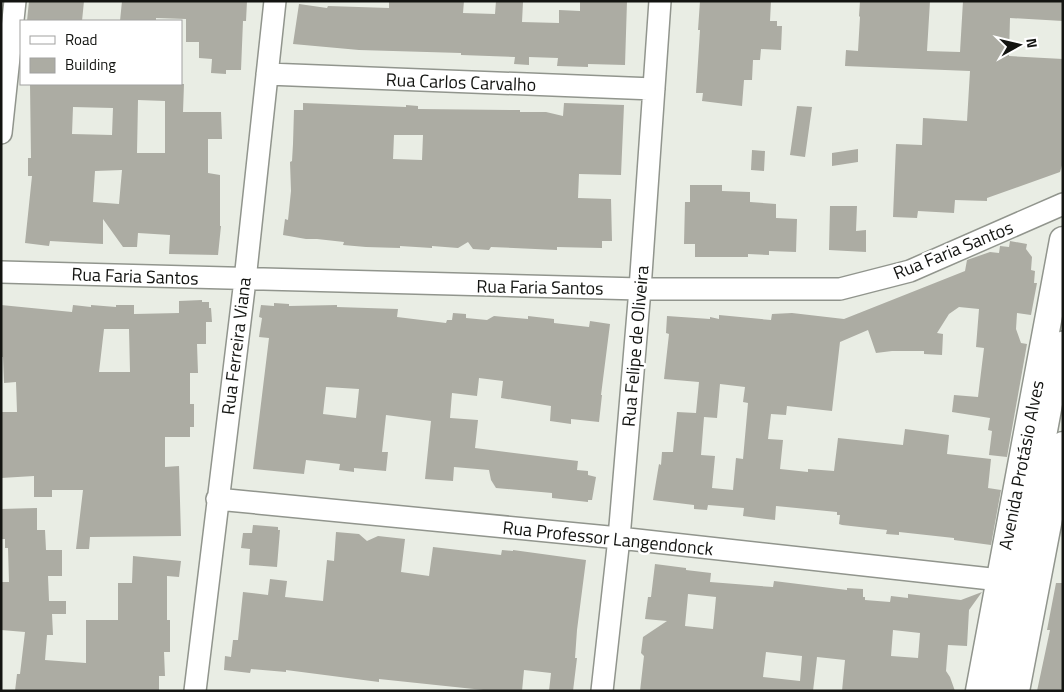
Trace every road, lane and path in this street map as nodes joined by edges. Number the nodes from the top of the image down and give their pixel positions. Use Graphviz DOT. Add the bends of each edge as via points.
graph roads {
  1 [pos="15,1"];
  2 [pos="275,1"];
  3 [pos="660,1"];
  4 [pos="267,74"];
  5 [pos="654,89"];
  6 [pos="1,133"];
  7 [pos="1063,204"];
  8 [pos="1063,240"];
  9 [pos="1,272"];
  10 [pos="244,280"];
  11 [pos="640,289"];
  12 [pos="1051,301"];
  13 [pos="1063,342"];
  14 [pos="1060,368"];
  15 [pos="1063,445"];
  16 [pos="217,499"];
  17 [pos="619,538"];
  18 [pos="1000,580"];
  19 [pos="1002,667"];
  20 [pos="195,691"];
  21 [pos="602,691"];
  22 [pos="979,691"];
  23 [pos="994,691"];
  24 [pos="1000,691"];
  25 [pos="1016,691"];
  1 -- 6 [label="street"];
  2 -- 4 [label="street, Rua Ferreira Viana"];
  3 -- 5 [label="street, Rua Felipe de Oliveira"];
  4 -- 5 [label="street, Rua Carlos Carvalho"];
  4 -- 10 [label="street, Rua Ferreira Viana"];
  5 -- 11 [label="street, Rua Felipe de Oliveira"];
  7 -- 11 [label="street, Rua Faria Santos" via="910,271 840,289"];
  8 -- 12 [label="main road, Avenida Protásio Alves"];
  9 -- 10 [label="street, Rua Faria Santos"];
  10 -- 11 [label="street, Rua Faria Santos"];
  10 -- 16 [label="street, Rua Ferreira Viana"];
  11 -- 17 [label="street, Rua Felipe de Oliveira"];
  12 -- 14 [label="street"];
  12 -- 18 [label="main road, Avenida Protásio Alves"];
  13 -- 14 [label="street"];
  14 -- 19 [label="street"];
  15 -- 25 [label="main road"];
  16 -- 17 [label="street, Rua Professor Langendonck"];
  16 -- 20 [label="street, Rua Ferreira Viana"];
  17 -- 18 [label="street, Rua Professor Langendonck"];
  17 -- 21 [label="street, Rua Felipe de Oliveira"];
  18 -- 22 [label="main road, Avenida Protásio Alves"];
  19 -- 23 [label="street"];
  19 -- 24 [label="street"];
}
